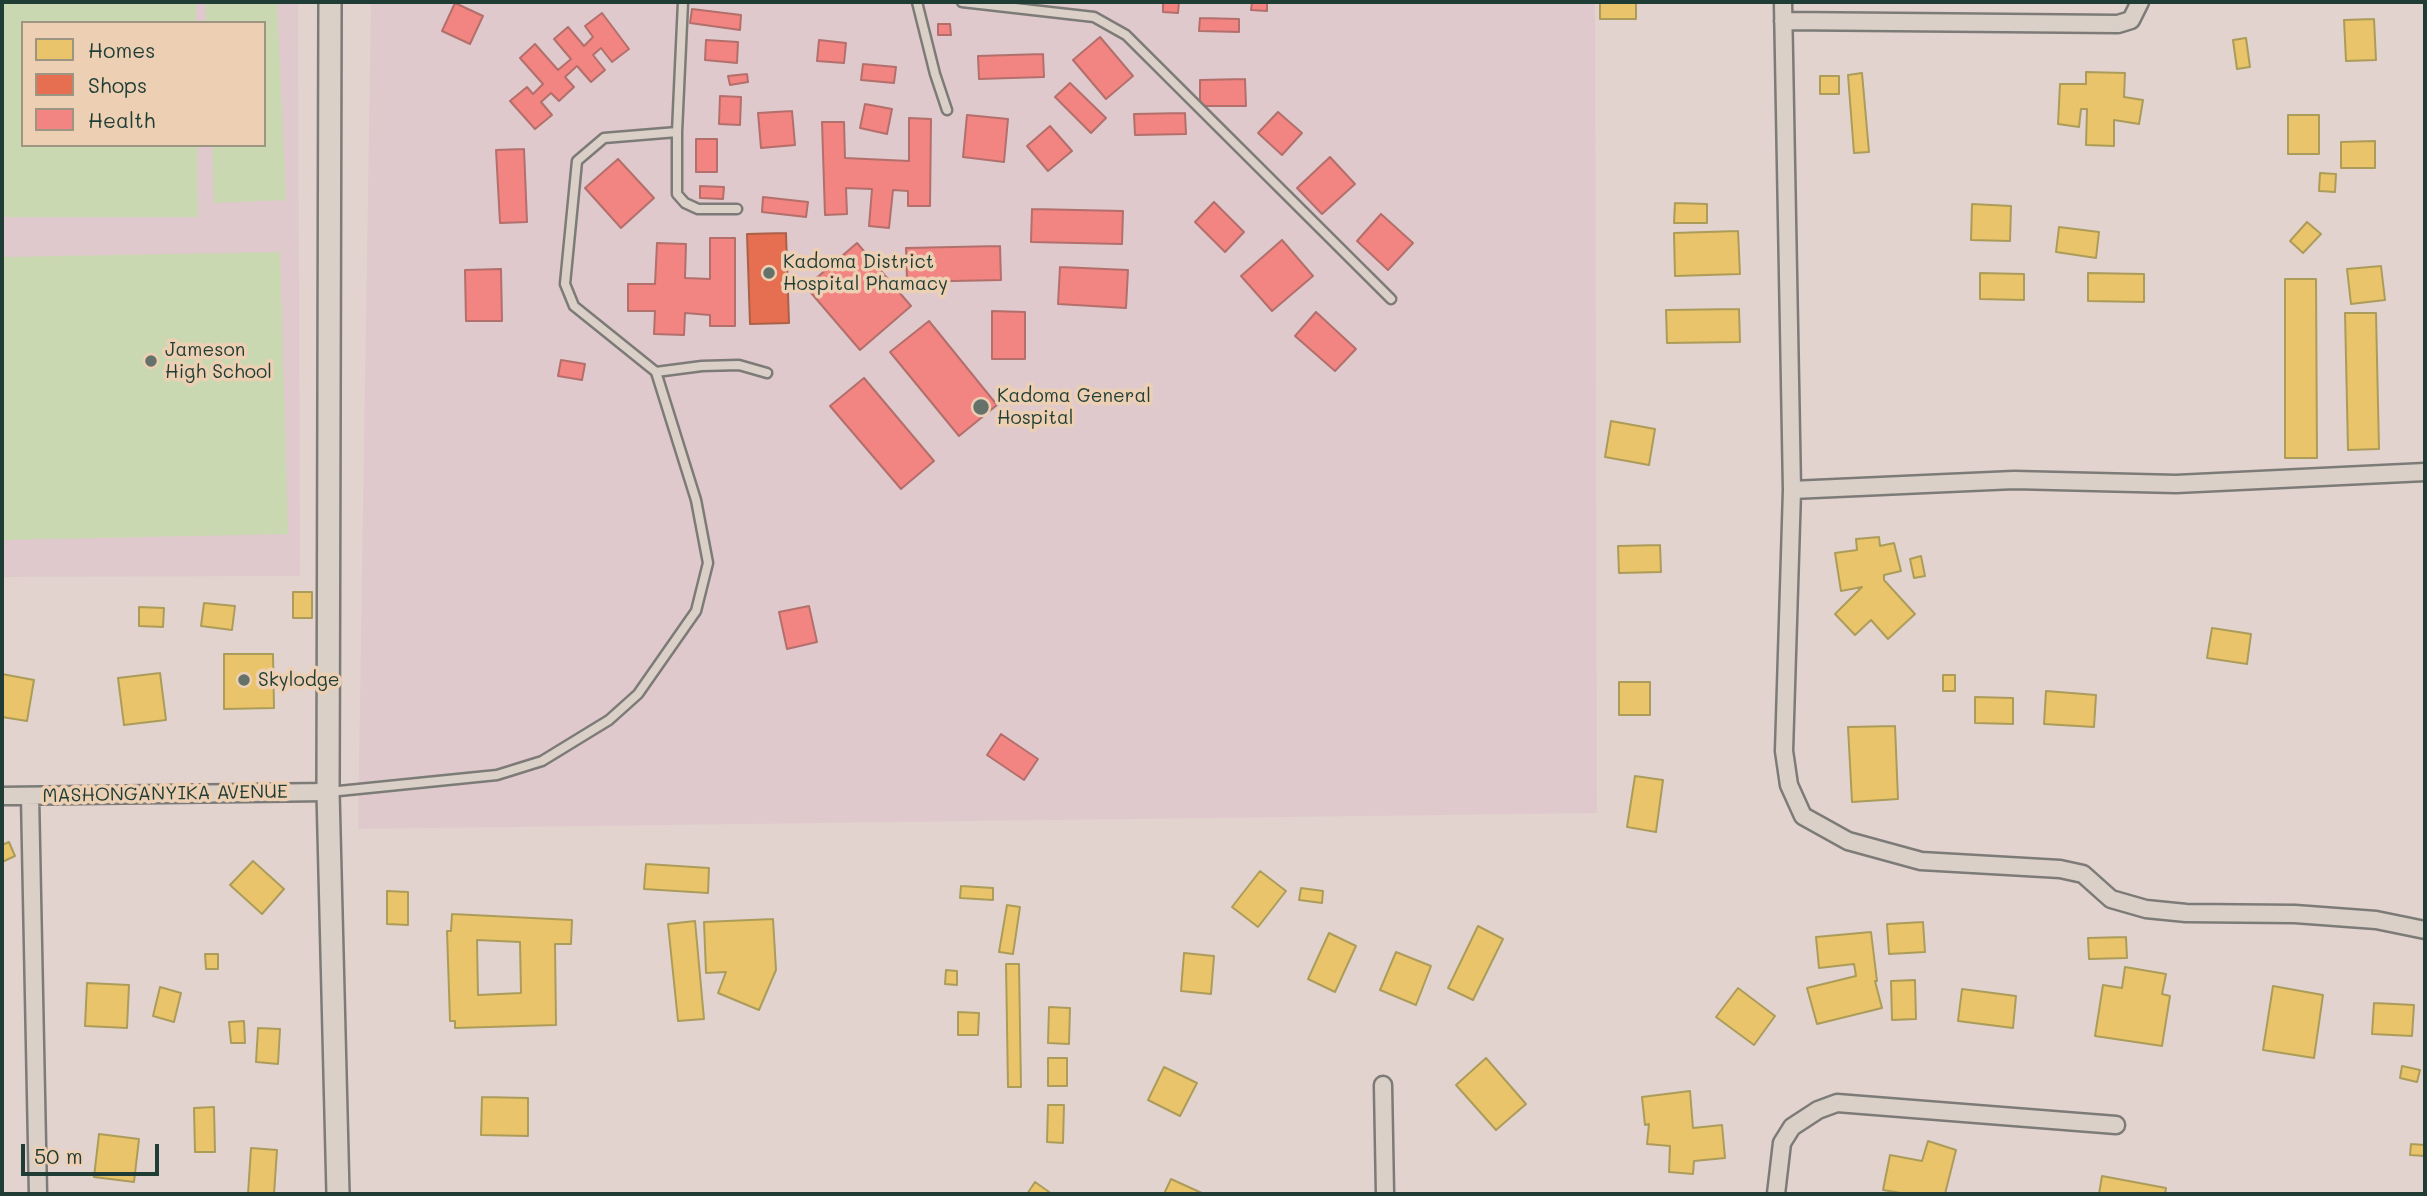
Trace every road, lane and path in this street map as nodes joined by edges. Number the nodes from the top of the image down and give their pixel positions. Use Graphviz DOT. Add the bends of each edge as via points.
graph roads {
  1 [pos="330,2"];
  2 [pos="683,2"];
  3 [pos="917,2"];
  4 [pos="962,2"];
  5 [pos="1783,2"];
  6 [pos="2140,2"];
  7 [pos="1783,21"];
  8 [pos="947,110"];
  9 [pos="677,132"];
  10 [pos="737,209"];
  11 [pos="1391,299"];
  12 [pos="656,372"];
  13 [pos="767,373"];
  14 [pos="2425,472"];
  15 [pos="1792,490"];
  16 [pos="328,792"];
  17 [pos="2,796"];
  18 [pos="30,796"];
  19 [pos="2425,930"];
  20 [pos="1383,1085"];
  21 [pos="2116,1125"];
  22 [pos="38,1194"];
  23 [pos="338,1194"];
  24 [pos="1385,1194"];
  25 [pos="1776,1194"];
  1 -- 16 [label="main road"];
  2 -- 9 [label="lane"];
  3 -- 8 [label="lane"];
  4 -- 11 [label="lane" via="1094,17 1126,35"];
  5 -- 7 [label="street"];
  6 -- 7 [label="street" via="2131,20 2118,24"];
  7 -- 15 [label="street"];
  9 -- 10 [label="lane" via="677,194 698,209"];
  9 -- 12 [label="lane" via="604,138 577,161 565,284 574,306"];
  12 -- 13 [label="lane" via="739,365"];
  12 -- 16 [label="lane" via="696,500 708,564 696,611 638,694 608,720 542,761 497,775"];
  14 -- 15 [label="street" via="2176,484 2014,480"];
  15 -- 19 [label="street" via="1784,751 1789,785 1803,816 1848,842 1921,861 2083,874 2111,900 2146,909 2376,920"];
  16 -- 18 [label="street, MASHONGANYIKA AVENUE"];
  16 -- 23 [label="main road"];
  17 -- 18 [label="street, MASHONGANYIKA AVENUE"];
  18 -- 22 [label="street"];
  20 -- 24 [label="street"];
  21 -- 25 [label="street" via="1837,1103 1792,1127 1782,1143"];
}
